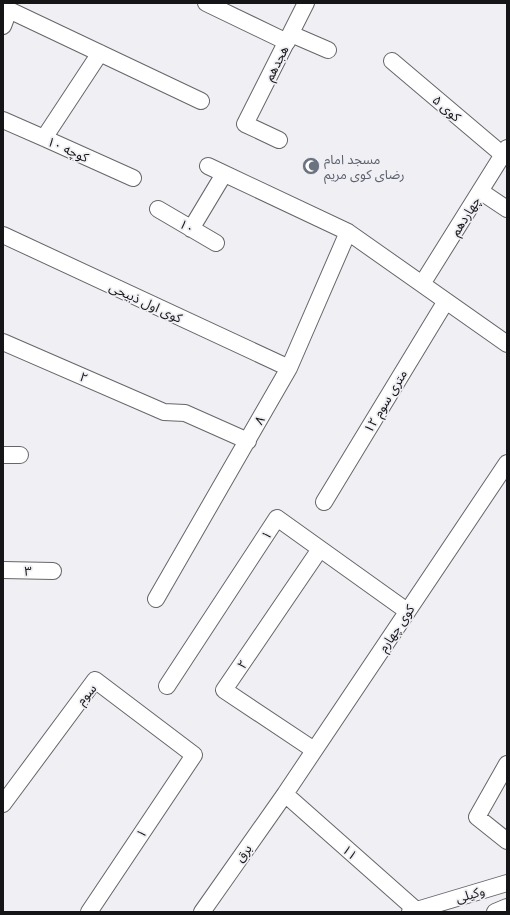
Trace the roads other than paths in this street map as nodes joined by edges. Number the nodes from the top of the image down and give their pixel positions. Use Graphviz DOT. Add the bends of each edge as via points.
graph roads {
  1 [pos="206,3"];
  2 [pos="306,3"];
  3 [pos="3,26"];
  4 [pos="289,38"];
  5 [pos="328,50"];
  6 [pos="100,53"];
  7 [pos="392,61"];
  8 [pos="201,101"];
  9 [pos="3,120"];
  10 [pos="44,138"];
  11 [pos="279,140"];
  12 [pos="505,152"];
  13 [pos="208,166"];
  14 [pos="224,174"];
  15 [pos="133,178"];
  16 [pos="480,191"];
  17 [pos="158,209"];
  18 [pos="507,209"];
  19 [pos="191,229"];
  20 [pos="348,232"];
  21 [pos="3,235"];
  22 [pos="216,243"];
  23 [pos="422,284"];
  24 [pos="446,300"];
  25 [pos="3,342"];
  26 [pos="507,344"];
  27 [pos="290,368"];
  28 [pos="248,440"];
  29 [pos="3,455"];
  30 [pos="20,456"];
  31 [pos="507,462"];
  32 [pos="324,502"];
  33 [pos="320,549"];
  34 [pos="3,570"];
  35 [pos="53,571"];
  36 [pos="156,600"];
  37 [pos="407,611"];
  38 [pos="167,686"];
  39 [pos="314,750"];
  40 [pos="194,755"];
  41 [pos="507,764"];
  42 [pos="285,794"];
  43 [pos="3,804"];
  44 [pos="507,841"];
  45 [pos="507,883"];
  46 [pos="507,907"];
  47 [pos="413,911"];
  48 [pos="89,912"];
  49 [pos="202,912"];
  50 [pos="495,912"];
  1 -- 4 [label="street"];
  2 -- 4 [label="street, هجدهم"];
  3 -- 6 [label="street" via="9,10"];
  4 -- 5 [label="street"];
  4 -- 11 [label="street, هجدهم" via="245,124"];
  6 -- 8 [label="street"];
  6 -- 10 [label="street"];
  7 -- 12 [label="street, کوی ۵"];
  9 -- 10 [label="street, کوچه ۱۰"];
  10 -- 15 [label="street, کوچه ۱۰"];
  12 -- 16 [label="street, چهاردهم"];
  13 -- 14 [label="street"];
  14 -- 19 [label="street"];
  14 -- 20 [label="street"];
  16 -- 18 [label="street"];
  16 -- 23 [label="street, چهاردهم"];
  17 -- 19 [label="street, ۱۰"];
  19 -- 22 [label="street, ۱۰"];
  20 -- 23 [label="street"];
  20 -- 27 [label="street, ۸"];
  21 -- 27 [label="street, کوی اول ذبیحی"];
  23 -- 24 [label="street"];
  24 -- 26 [label="street"];
  24 -- 32 [label="street, ۱۲ متری سوم"];
  25 -- 28 [label="street, ۲" via="164,412 185,413"];
  27 -- 28 [label="street, ۸"];
  28 -- 36 [label="street, ۸"];
  29 -- 30 [label="street"];
  31 -- 37 [label="street, کوی چهارم"];
  33 -- 37 [label="street, ۱"];
  33 -- 38 [label="street, ۱" via="277,518"];
  33 -- 39 [label="street, ۲" via="224,690"];
  34 -- 35 [label="street, ۳"];
  37 -- 39 [label="street, کوی چهارم"];
  39 -- 42 [label="street, کوی چهارم"];
  40 -- 43 [label="street, سوم" via="95,680"];
  40 -- 48 [label="street, ۱"];
  41 -- 44 [label="street" via="477,817"];
  42 -- 47 [label="street, ۱۱"];
  42 -- 49 [label="street, برق"];
  45 -- 47 [label="street, وکیلی"];
  46 -- 50 [label="street, وکیلی"];
}
